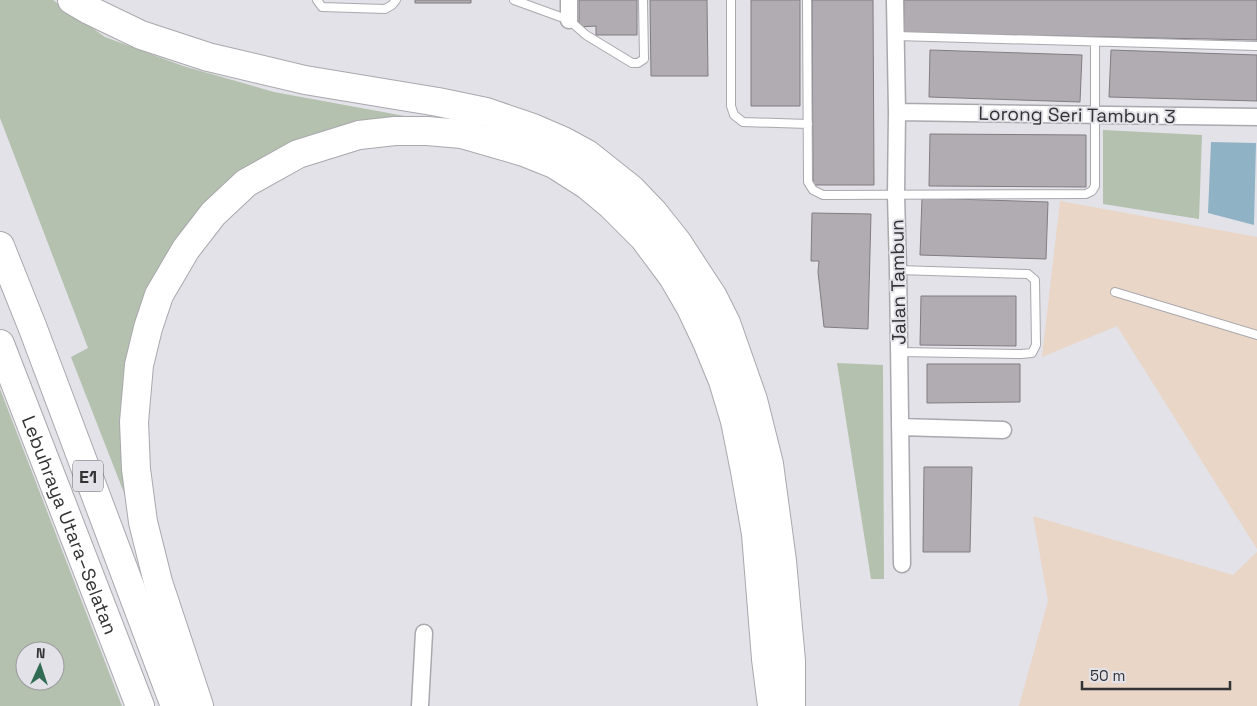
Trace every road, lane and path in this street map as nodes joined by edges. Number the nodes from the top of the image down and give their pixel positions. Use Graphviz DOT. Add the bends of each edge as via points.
graph roads {
  1 [pos="72,0"];
  2 [pos="317,0"];
  3 [pos="396,0"];
  4 [pos="514,0"];
  5 [pos="569,0"];
  6 [pos="643,0"];
  7 [pos="731,0"];
  8 [pos="807,0"];
  9 [pos="895,0"];
  10 [pos="569,20"];
  11 [pos="896,36"];
  12 [pos="1094,42"];
  13 [pos="1257,46"];
  14 [pos="896,112"];
  15 [pos="1095,115"];
  16 [pos="1257,117"];
  17 [pos="808,124"];
  18 [pos="896,195"];
  19 [pos="0,246"];
  20 [pos="898,270"];
  21 [pos="1115,292"];
  22 [pos="1257,335"];
  23 [pos="0,344"];
  24 [pos="899,352"];
  25 [pos="900,428"];
  26 [pos="1003,430"];
  27 [pos="902,564"];
  28 [pos="424,632"];
  29 [pos="140,706"];
  30 [pos="174,706"];
  31 [pos="199,706"];
  32 [pos="420,706"];
  33 [pos="772,706"];
  34 [pos="790,706"];
  1 -- 34 [label="highway" via="141,34 208,57 306,80 486,112 563,141 587,154 631,189 678,242 713,297 726,323 753,400 769,464 782,561 791,661"];
  2 -- 3 [label="lane" via="322,7 385,9"];
  4 -- 10 [label="lane"];
  5 -- 10 [label="street"];
  6 -- 10 [label="lane" via="644,59 638,63 632,63 586,35"];
  7 -- 17 [label="lane" via="731,106 734,115 743,122"];
  8 -- 17 [label="lane"];
  9 -- 11 [label="street, Jalan Tambun"];
  11 -- 12 [label="lane"];
  11 -- 14 [label="street, Jalan Tambun"];
  12 -- 13 [label="lane"];
  12 -- 15 [label="lane"];
  14 -- 15 [label="street, Lorong Seri Tambun 3"];
  14 -- 18 [label="street, Jalan Tambun"];
  15 -- 16 [label="street, Lorong Seri Tambun 3"];
  15 -- 18 [label="lane" via="1095,186 1086,194"];
  17 -- 18 [label="lane" via="808,182 813,190 823,195"];
  18 -- 20 [label="street, Jalan Tambun"];
  19 -- 30 [label="highway, Lebuhraya Utara–Selatan / E1"];
  20 -- 24 [label="street, Jalan Tambun"];
  20 -- 24 [label="lane" via="1028,274 1036,285 1036,345 1032,353"];
  21 -- 22 [label="lane"];
  23 -- 29 [label="highway, Lebuhraya Utara–Selatan / E1"];
  24 -- 25 [label="street, Jalan Tambun"];
  25 -- 26 [label="street"];
  25 -- 27 [label="street, Jalan Tambun"];
  28 -- 32 [label="street"];
  31 -- 33 [label="highway" via="158,582 143,522 136,469 134,422 139,365 159,295 186,249 213,214 246,183 298,154 359,135 427,131 462,134 554,164 611,205 644,238 673,277 691,308 723,381 735,422 756,534"];
}
